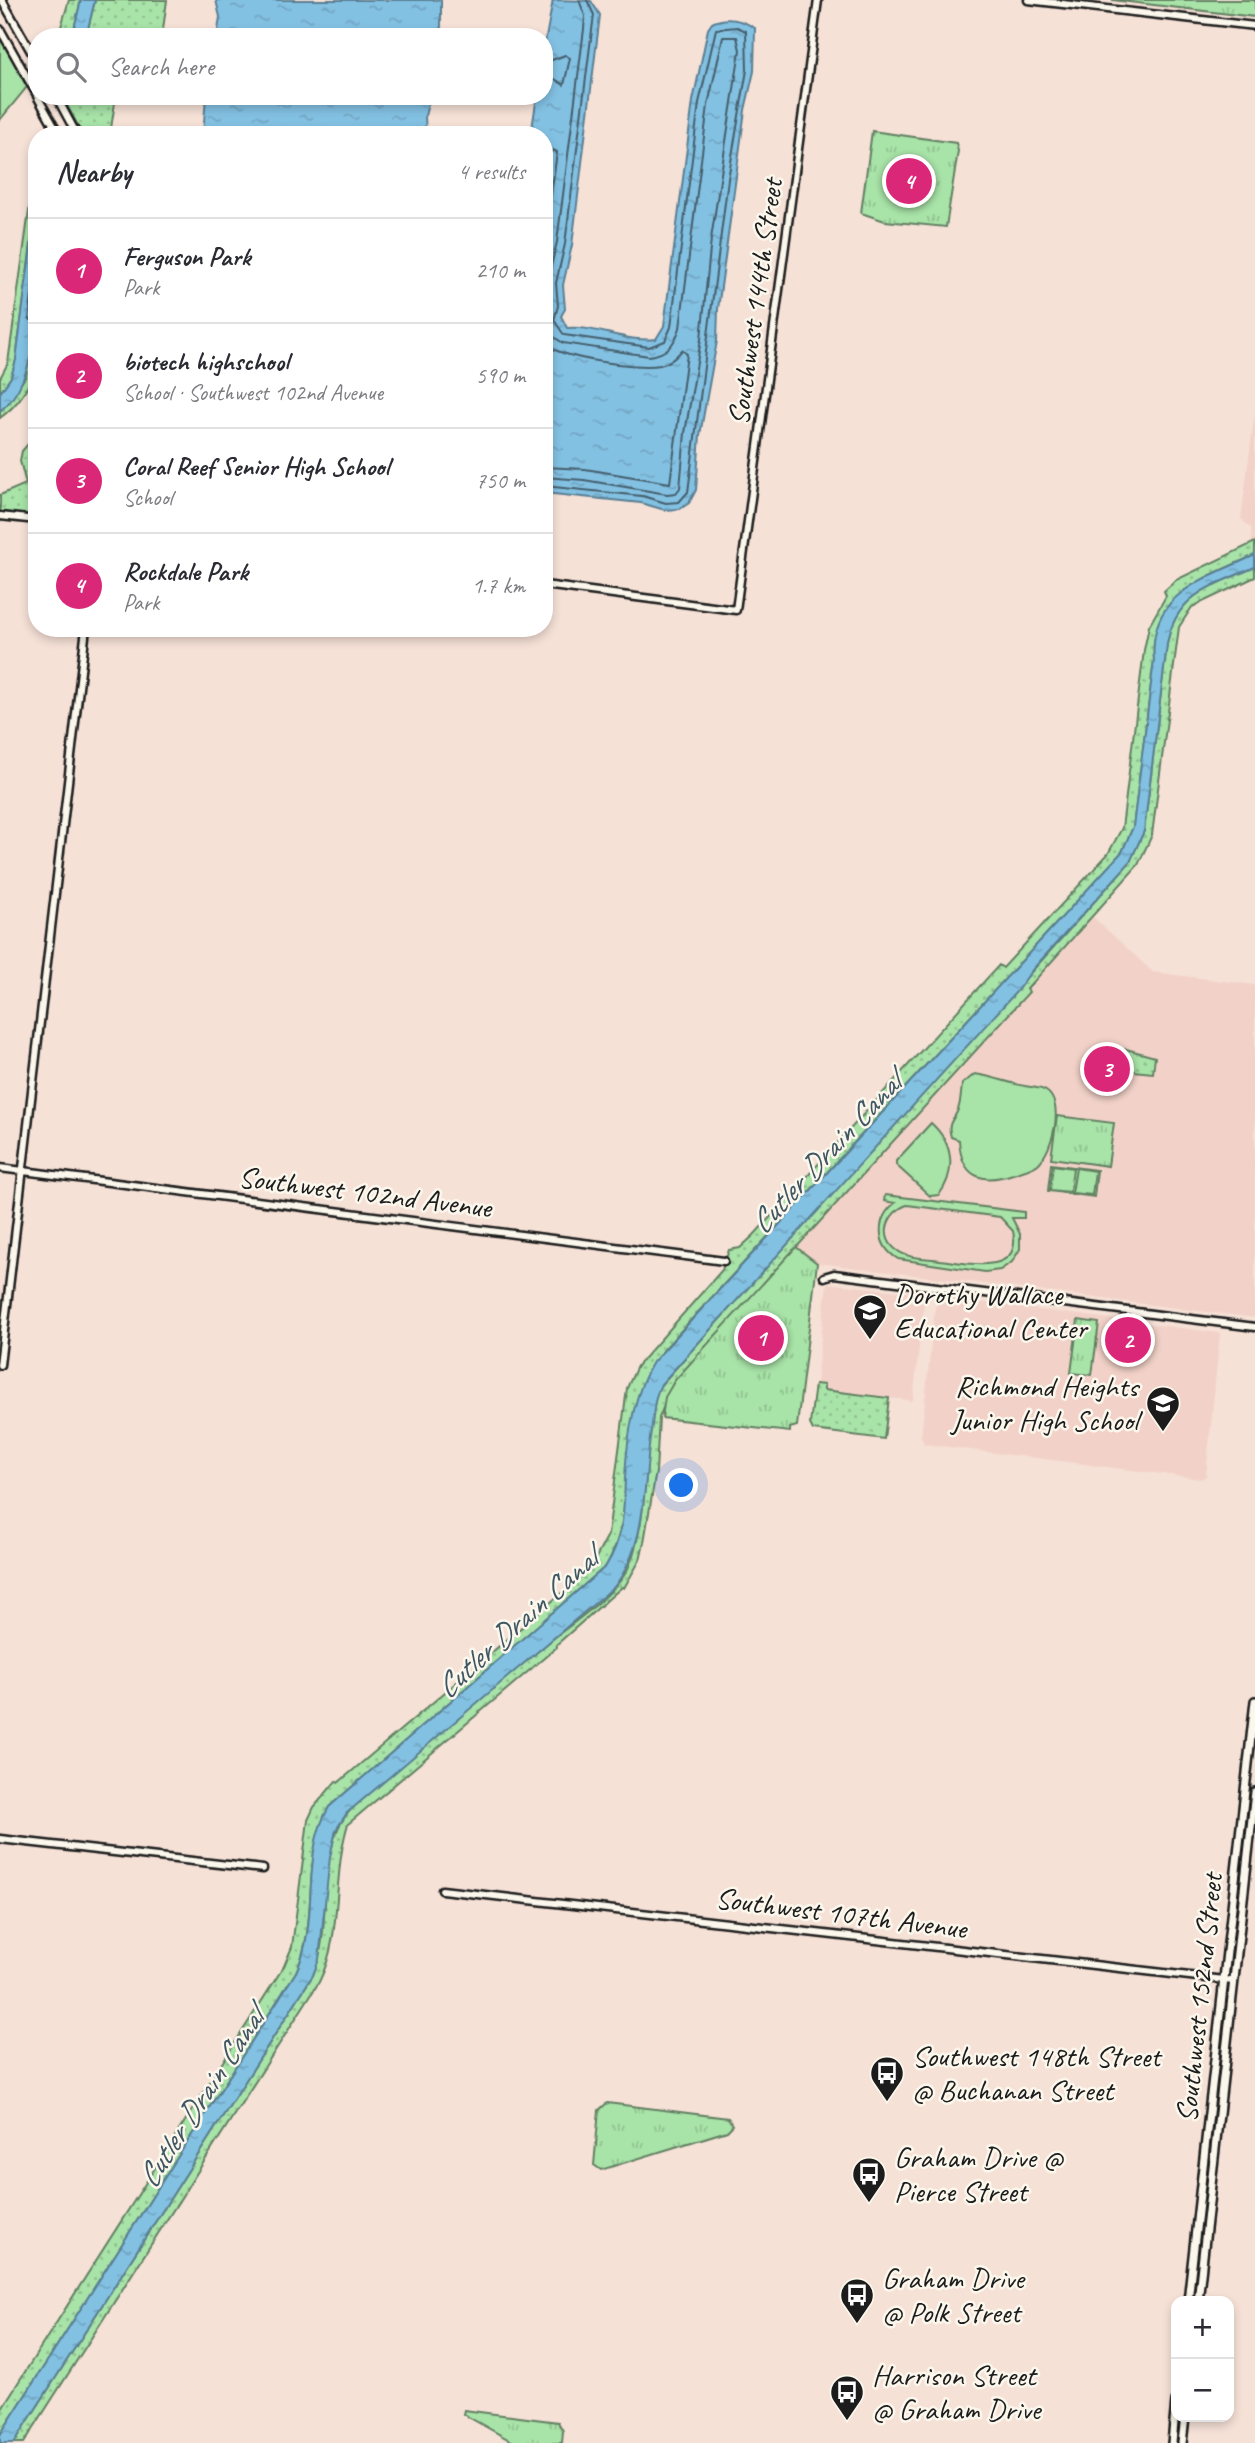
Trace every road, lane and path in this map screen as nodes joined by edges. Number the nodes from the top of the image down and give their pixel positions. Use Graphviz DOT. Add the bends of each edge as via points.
graph roads {
  1 [pos="2,0"];
  2 [pos="818,0"];
  3 [pos="1028,0"];
  4 [pos="1255,26"];
  5 [pos="0,29"];
  6 [pos="28,46"];
  7 [pos="28,80"];
  8 [pos="42,105"];
  9 [pos="61,105"];
  10 [pos="54,126"];
  11 [pos="72,126"];
  12 [pos="0,516"];
  13 [pos="28,519"];
  14 [pos="553,586"];
  15 [pos="85,637"];
  16 [pos="0,1168"];
  17 [pos="24,1171"];
  18 [pos="724,1261"];
  19 [pos="824,1277"];
  20 [pos="1255,1327"];
  21 [pos="0,1365"];
  22 [pos="1255,1701"];
  23 [pos="1255,1793"];
  24 [pos="1253,1808"];
  25 [pos="1242,1813"];
  26 [pos="0,1839"];
  27 [pos="263,1869"];
  28 [pos="442,1890"];
  29 [pos="1224,1980"];
  30 [pos="1233,1981"];
  31 [pos="1189,2296"];
  32 [pos="1199,2296"];
  33 [pos="1174,2422"];
  34 [pos="1184,2422"];
  35 [pos="1172,2443"];
  36 [pos="1182,2443"];
  1 -- 6 [label="street"];
  2 -- 14 [label="street, Southwest 144th Street" via="736,610"];
  3 -- 4 [label="street"];
  5 -- 7 [label="street"];
  8 -- 10 [label="street"];
  9 -- 11 [label="street"];
  12 -- 13 [label="street"];
  15 -- 17 [label="street"];
  16 -- 17 [label="street, Southwest 102nd Avenue"];
  17 -- 18 [label="street, Southwest 102nd Avenue"];
  17 -- 21 [label="street"];
  19 -- 20 [label="street" via="834,1274"];
  22 -- 25 [label="main road, Southwest 152nd Street"];
  23 -- 24 [label="main road, Southwest 152nd Street"];
  24 -- 25 [label="main road"];
  24 -- 30 [label="main road, Southwest 152nd Street"];
  25 -- 29 [label="main road, Southwest 152nd Street"];
  26 -- 27 [label="street"];
  28 -- 29 [label="street, Southwest 107th Avenue"];
  29 -- 30 [label="street, Southwest 107th Avenue"];
  29 -- 31 [label="main road, Southwest 152nd Street"];
  30 -- 32 [label="main road, Southwest 152nd Street"];
  33 -- 35 [label="main road"];
  34 -- 36 [label="main road"];
}
